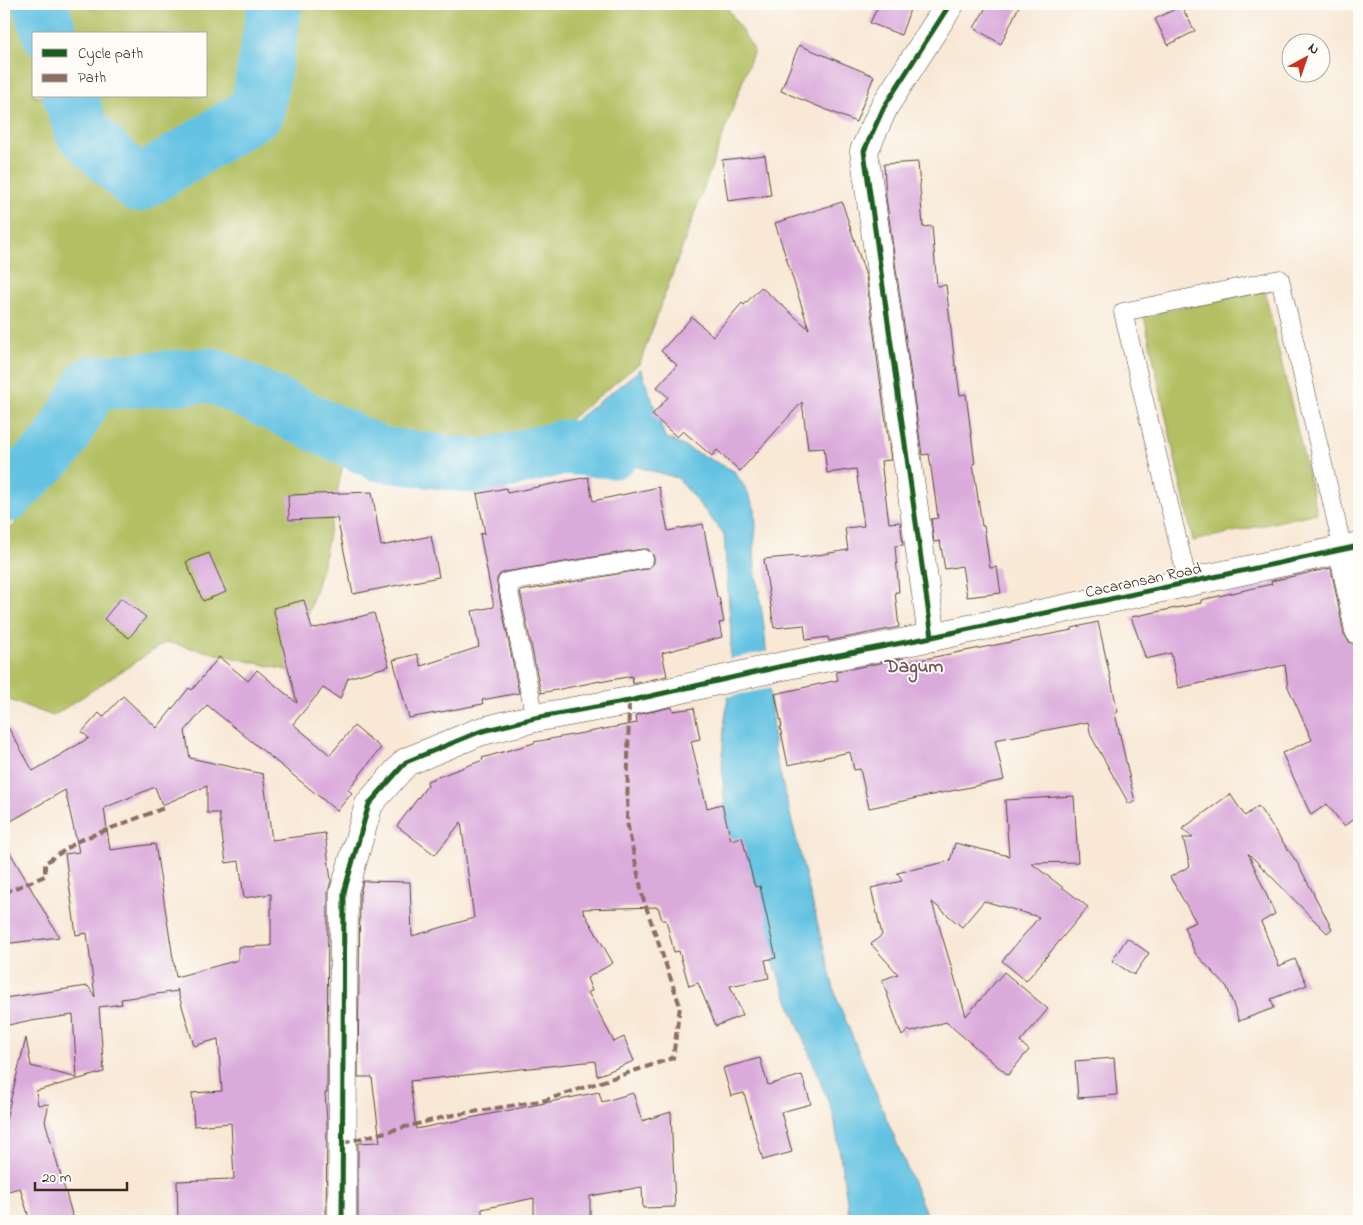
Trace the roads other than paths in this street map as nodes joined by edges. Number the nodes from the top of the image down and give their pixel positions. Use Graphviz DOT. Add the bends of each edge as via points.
graph roads {
  1 [pos="950,4"];
  2 [pos="1351,548"];
  3 [pos="644,559"];
  4 [pos="1188,583"];
  5 [pos="1359,630"];
  6 [pos="932,637"];
  7 [pos="535,718"];
  8 [pos="342,1221"];
  1 -- 6 [label="street" via="884,107 864,151"];
  2 -- 4 [label="street, Cacaransan Road"];
  2 -- 4 [label="lane" via="1280,279 1122,312"];
  2 -- 5 [label="street"];
  3 -- 7 [label="lane" via="507,582"];
  4 -- 6 [label="street, Cacaransan Road"];
  6 -- 7 [label="street, Cacaransan Road"];
  7 -- 8 [label="street, Cacaransan Road" via="479,732 406,762 369,804 344,892"];
}
